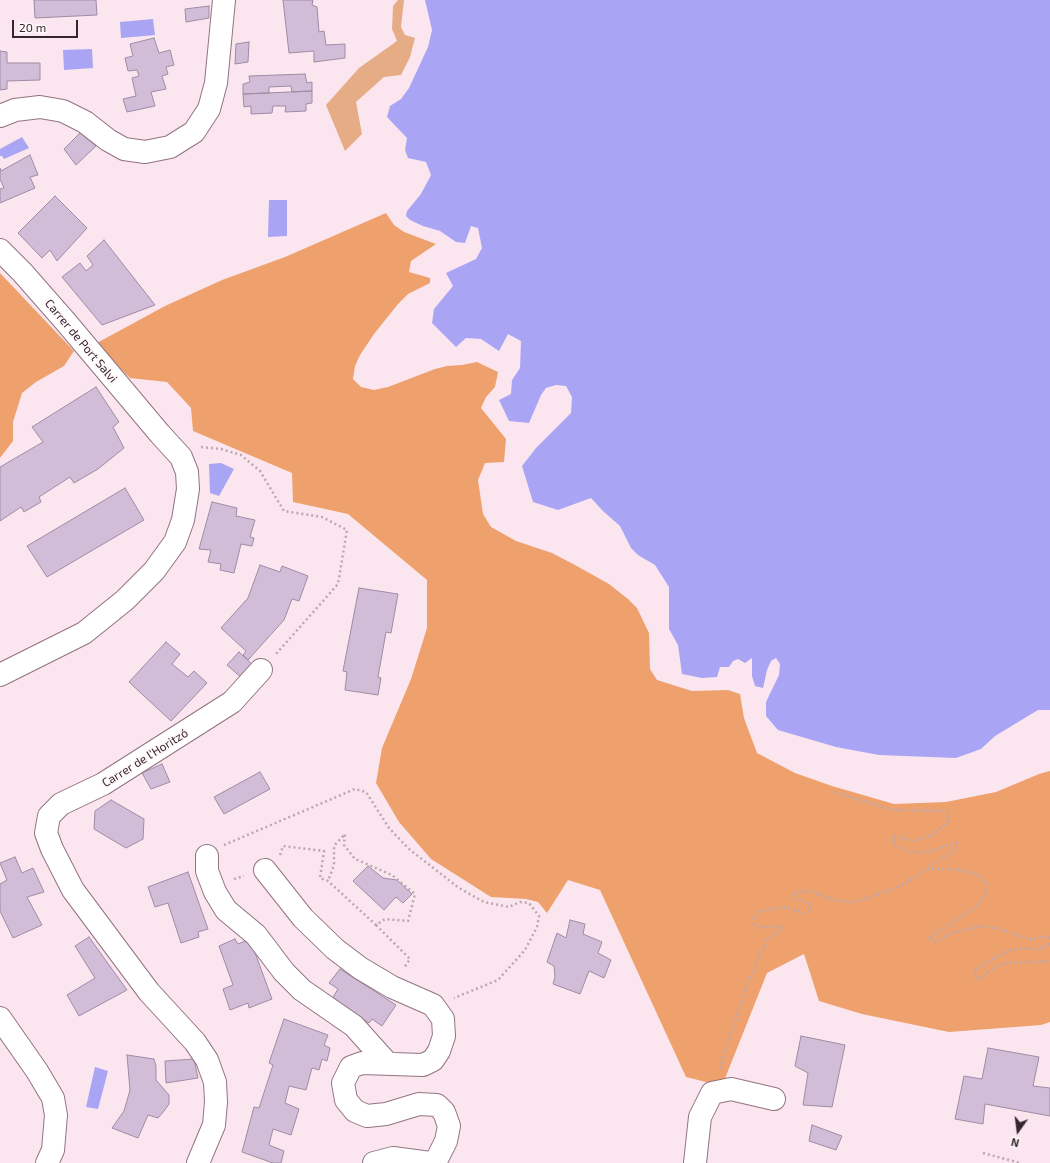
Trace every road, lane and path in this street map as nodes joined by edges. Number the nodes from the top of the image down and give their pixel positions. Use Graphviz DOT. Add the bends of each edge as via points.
graph roads {
  1 [pos="224,0"];
  2 [pos="0,116"];
  3 [pos="0,250"];
  4 [pos="180,457"];
  5 [pos="261,670"];
  6 [pos="0,675"];
  7 [pos="834,792"];
  8 [pos="283,846"];
  9 [pos="215,851"];
  10 [pos="926,869"];
  11 [pos="265,870"];
  12 [pos="328,880"];
  13 [pos="376,925"];
  14 [pos="1050,938"];
  15 [pos="1050,944"];
  16 [pos="410,959"];
  17 [pos="1050,961"];
  18 [pos="433,1005"];
  19 [pos="0,1018"];
  20 [pos="388,1064"];
  21 [pos="712,1093"];
  22 [pos="774,1098"];
  23 [pos="983,1153"];
  24 [pos="47,1163"];
  25 [pos="198,1163"];
  26 [pos="374,1163"];
  27 [pos="430,1163"];
  28 [pos="435,1163"];
  29 [pos="695,1163"];
  30 [pos="1020,1163"];
  1 -- 2 [label="street" via="216,83 209,108 194,132 170,147 145,152 124,149 85,122 63,111 40,107 15,110"];
  3 -- 4 [label="street, Carrer de Port Salvi" via="65,321"];
  4 -- 5 [label="path" via="202,447 241,455 260,472 284,511 322,517 347,530 338,584"];
  4 -- 6 [label="street, Carrer de Port Salvi" via="187,472 188,489 184,520 175,542 154,571 125,600 84,633"];
  5 -- 25 [label="street, Carrer de l'Horitzó" via="232,702 104,784 62,804 48,816 46,833 73,890 149,992 195,1042 207,1060 215,1082 214,1125"];
  7 -- 10 [label="path" via="894,810 947,811 948,821 934,834 914,841 894,836 893,843 907,851 923,853 956,843 952,853"];
  8 -- 12 [label="path" via="324,851 320,878"];
  9 -- 18 [label="path" via="355,789 366,792 389,828 409,849 459,888 484,902 509,907 520,902 529,903 539,916 537,927 525,950 498,980"];
  9 -- 20 [label="street" via="207,871 215,892 226,910 256,935 284,972 302,990 354,1026"];
  10 -- 14 [label="path" via="944,868 969,872 988,882 986,893 977,906 929,938 935,942 952,933 981,926 1000,929 1031,940 1043,936"];
  10 -- 21 [label="path" via="898,887 868,898 852,902 799,891 793,898 808,903 811,906 810,911 804,913 784,907 760,911 754,918 754,925 760,928 783,928 767,941 749,979"];
  11 -- 18 [label="street" via="303,918 342,954 392,987"];
  12 -- 13 [label="path"];
  12 -- 13 [label="path" via="334,865 334,846 346,834 344,845 355,859 392,874 415,894 408,921 385,919"];
  13 -- 16 [label="path"];
  15 -- 17 [label="path" via="1037,950 1011,950 974,971 976,979 1006,962"];
  18 -- 20 [label="street" via="442,1019 444,1036 433,1060 423,1065"];
  19 -- 24 [label="street" via="37,1070 53,1098 56,1115 53,1150"];
  20 -- 28 [label="street" via="362,1063 351,1067 343,1083 346,1100 355,1112 367,1116 386,1114 419,1104 437,1105 444,1112 449,1126 446,1141"];
  21 -- 22 [label="street" via="730,1089"];
  21 -- 29 [label="street" via="700,1117"];
  23 -- 30 [label="path"];
  26 -- 27 [label="street" via="393,1158"];
}
